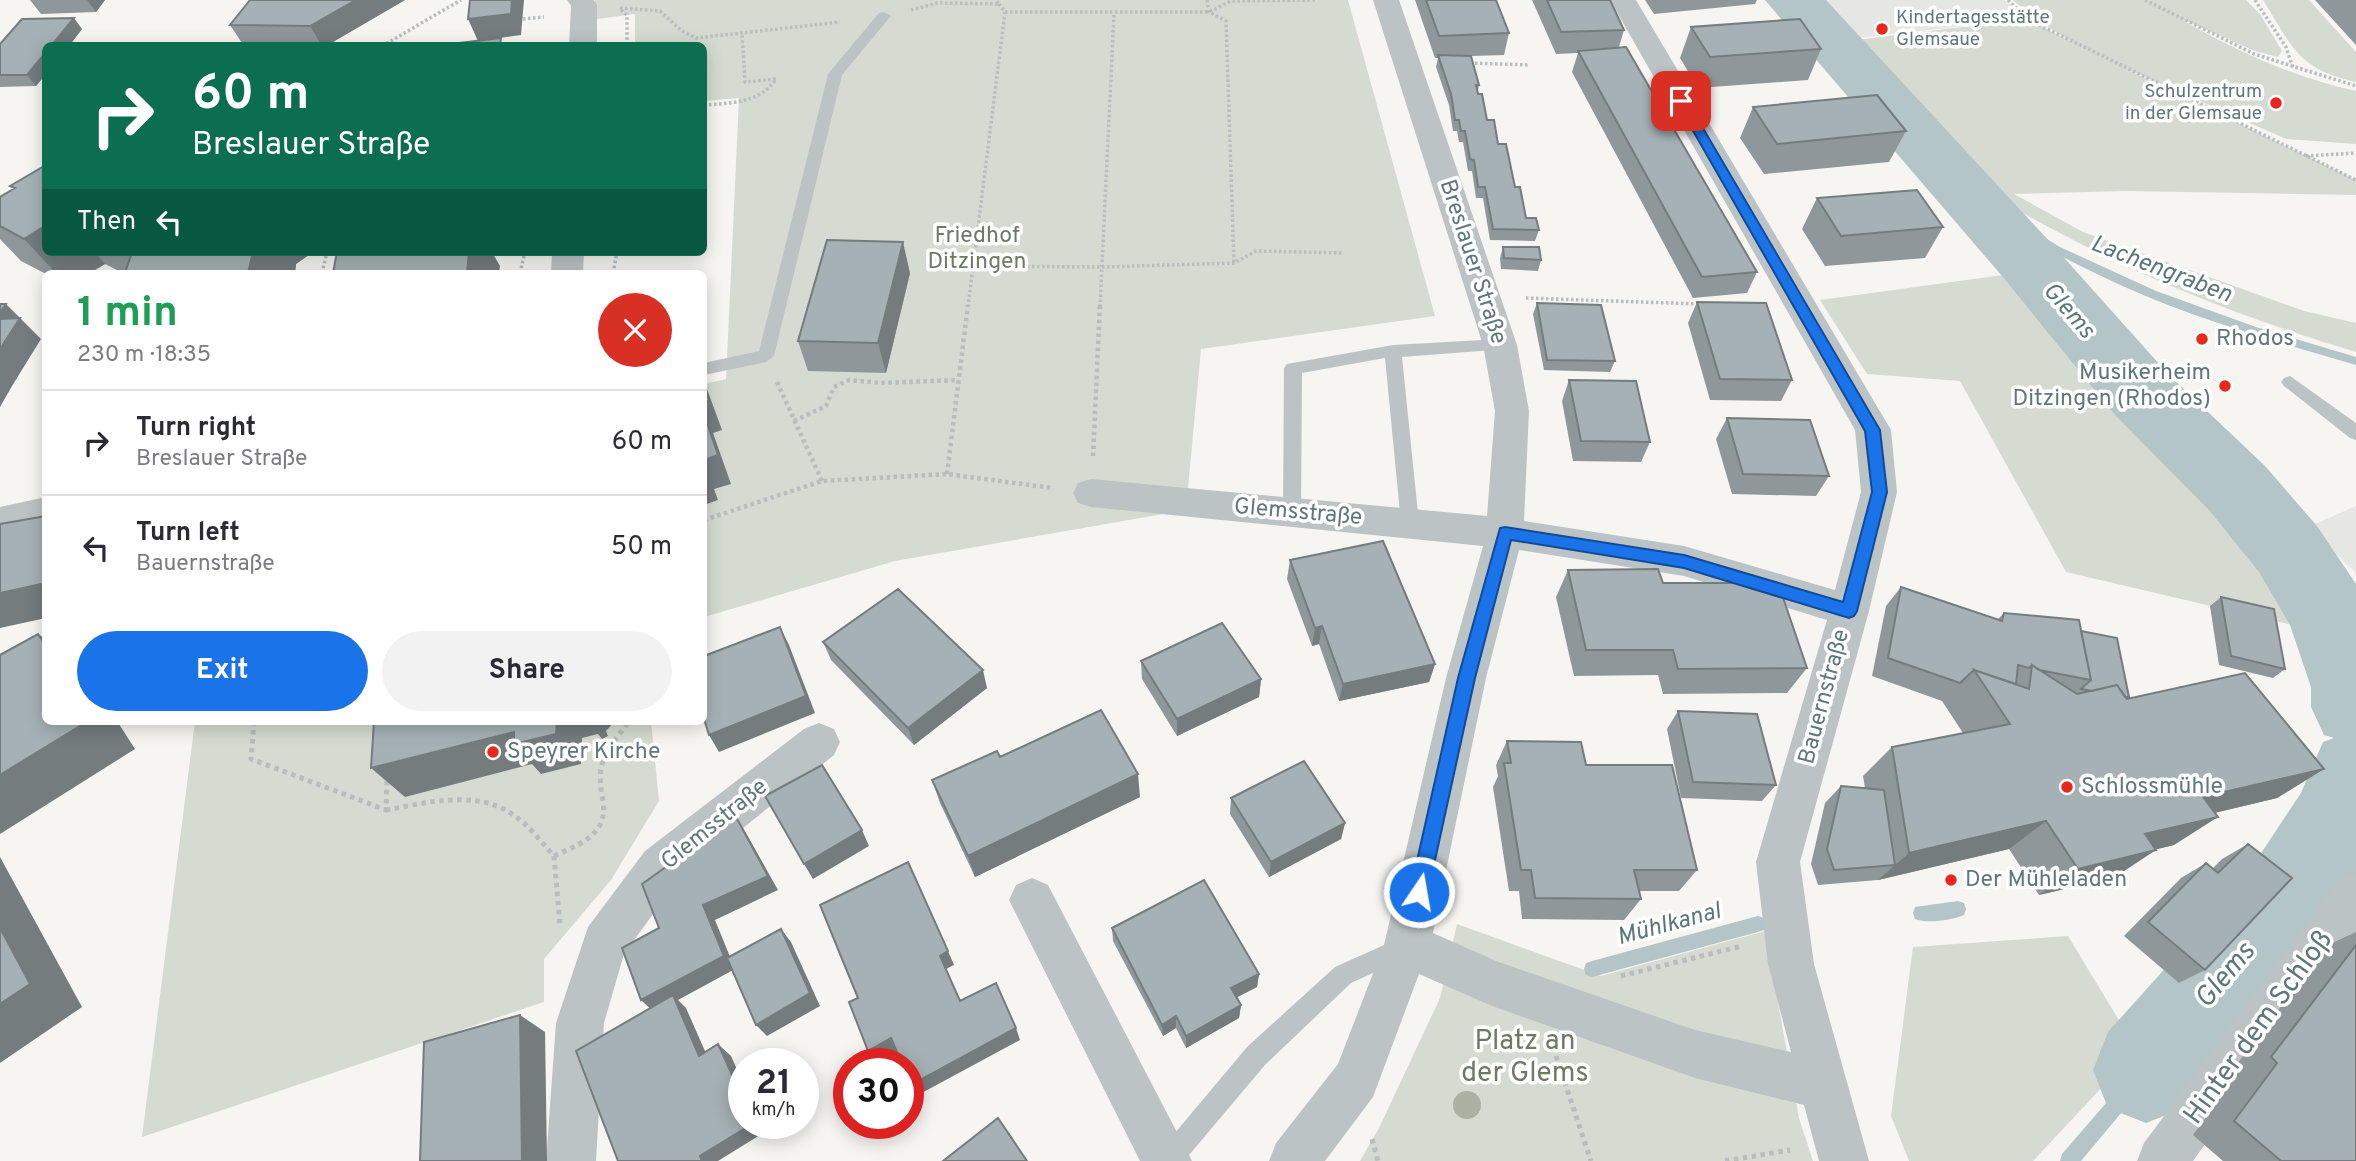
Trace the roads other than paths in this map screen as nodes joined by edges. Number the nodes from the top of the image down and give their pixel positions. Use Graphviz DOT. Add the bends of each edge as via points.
graph roads {
  1 [pos="580,0"];
  2 [pos="1386,0"];
  3 [pos="1623,0"];
  4 [pos="884,16"];
  5 [pos="583,42"];
  6 [pos="1500,345"];
  7 [pos="1393,351"];
  8 [pos="707,368"];
  9 [pos="2290,382"];
  10 [pos="2356,433"];
  11 [pos="1091,493"];
  12 [pos="42,513"];
  13 [pos="1292,513"];
  14 [pos="0,522"];
  15 [pos="1410,523"];
  16 [pos="1505,533"];
  17 [pos="1849,611"];
  18 [pos="820,742"];
  19 [pos="2356,894"];
  20 [pos="1032,900"];
  21 [pos="1407,945"];
  22 [pos="1825,1084"];
  23 [pos="1841,1151"];
  24 [pos="571,1161"];
  25 [pos="1168,1161"];
  26 [pos="1294,1161"];
  27 [pos="2162,1161"];
  1 -- 5 [label="street" via="584,5"];
  2 -- 6 [label="street, Breslauer Straße"];
  3 -- 17 [label="street, Bauernstraße" via="1872,430 1879,492"];
  4 -- 8 [label="lane" via="835,74 766,356"];
  6 -- 7 [label="lane"];
  6 -- 16 [label="street, Breslauer Straße" via="1512,411"];
  7 -- 13 [label="lane" via="1293,368"];
  7 -- 15 [label="lane"];
  9 -- 10 [label="lane"];
  11 -- 13 [label="street, Glemsstraße"];
  12 -- 14 [label="street"];
  13 -- 15 [label="street, Glemsstraße"];
  15 -- 16 [label="street, Glemsstraße"];
  16 -- 17 [label="street" via="1684,561"];
  16 -- 21 [label="street, Breslauer Straße" via="1466,678"];
  17 -- 22 [label="street, Bauernstraße" via="1778,862 1791,964"];
  18 -- 24 [label="street, Glemsstraße" via="661,866 604,943 580,1023"];
  19 -- 27 [label="street, Hinter dem Schloß"];
  20 -- 25 [label="street"];
  21 -- 22 [label="street" via="1492,983 1695,1054"];
  21 -- 25 [label="lane" via="1343,975 1256,1056"];
  21 -- 26 [label="street" via="1356,1080"];
  22 -- 23 [label="street, Bauernstraße"];
}
